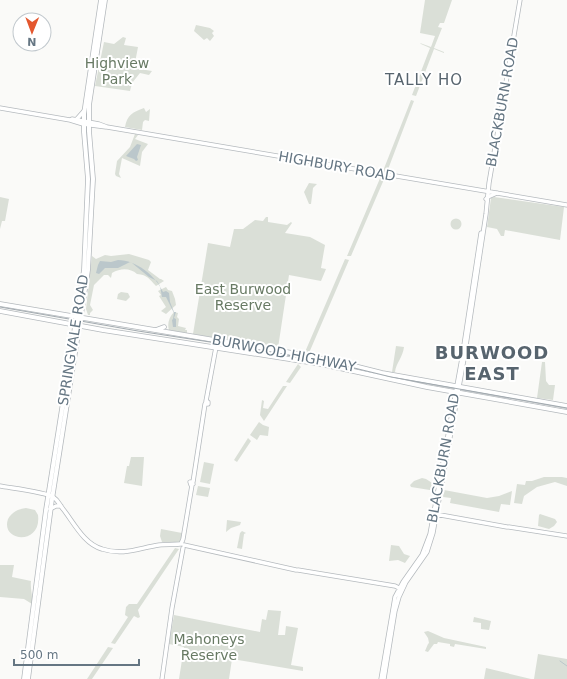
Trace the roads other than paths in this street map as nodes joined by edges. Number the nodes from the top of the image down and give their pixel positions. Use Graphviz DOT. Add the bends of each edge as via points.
graph roads {
  1 [pos="101,0"];
  2 [pos="105,0"];
  3 [pos="520,0"];
  4 [pos="0,108"];
  5 [pos="84,110"];
  6 [pos="88,115"];
  7 [pos="76,121"];
  8 [pos="86,123"];
  9 [pos="95,124"];
  10 [pos="86,131"];
  11 [pos="489,182"];
  12 [pos="479,190"];
  13 [pos="487,192"];
  14 [pos="495,193"];
  15 [pos="486,202"];
  16 [pos="567,205"];
  17 [pos="88,271"];
  18 [pos="83,274"];
  19 [pos="0,304"];
  20 [pos="83,306"];
  21 [pos="78,309"];
  22 [pos="0,311"];
  23 [pos="64,314"];
  24 [pos="79,317"];
  25 [pos="88,318"];
  26 [pos="70,323"];
  27 [pos="78,325"];
  28 [pos="89,327"];
  29 [pos="79,331"];
  30 [pos="153,331"];
  31 [pos="74,333"];
  32 [pos="169,333"];
  33 [pos="158,338"];
  34 [pos="211,339"];
  35 [pos="173,340"];
  36 [pos="215,347"];
  37 [pos="276,351"];
  38 [pos="280,358"];
  39 [pos="395,375"];
  40 [pos="459,379"];
  41 [pos="408,384"];
  42 [pos="450,384"];
  43 [pos="460,386"];
  44 [pos="449,391"];
  45 [pos="456,393"];
  46 [pos="466,395"];
  47 [pos="455,399"];
  48 [pos="529,399"];
  49 [pos="528,405"];
  50 [pos="567,406"];
  51 [pos="567,412"];
  52 [pos="0,486"];
  53 [pos="50,496"];
  54 [pos="60,505"];
  55 [pos="50,508"];
  56 [pos="435,514"];
  57 [pos="567,536"];
  58 [pos="181,546"];
  59 [pos="400,589"];
  60 [pos="24,679"];
  61 [pos="28,679"];
  62 [pos="162,679"];
  63 [pos="383,679"];
  1 -- 5 [label="highway, SPRINGVALE ROAD"];
  2 -- 6 [label="highway, SPRINGVALE ROAD"];
  3 -- 11 [label="main road, BLACKBURN ROAD"];
  4 -- 7 [label="main road, HIGHBURY ROAD"];
  5 -- 7 [label="main road"];
  5 -- 8 [label="highway, SPRINGVALE ROAD"];
  6 -- 8 [label="highway, SPRINGVALE ROAD"];
  6 -- 9 [label="main road"];
  7 -- 8 [label="main road, HIGHBURY ROAD"];
  7 -- 10 [label="main road"];
  8 -- 9 [label="main road, HIGHBURY ROAD"];
  8 -- 10 [label="highway, SPRINGVALE ROAD"];
  9 -- 10 [label="main road"];
  9 -- 12 [label="main road, HIGHBURY ROAD"];
  10 -- 17 [label="highway, SPRINGVALE ROAD" via="93,181"];
  10 -- 18 [label="highway, SPRINGVALE ROAD" via="88,179"];
  11 -- 12 [label="main road"];
  11 -- 13 [label="main road, BLACKBURN ROAD"];
  11 -- 14 [label="main road"];
  12 -- 13 [label="main road, HIGHBURY ROAD"];
  12 -- 15 [label="main road"];
  13 -- 14 [label="main road, HIGHBURY ROAD"];
  13 -- 15 [label="main road, BLACKBURN ROAD"];
  14 -- 15 [label="main road" via="488,197"];
  14 -- 16 [label="main road, HIGHBURY ROAD"];
  15 -- 40 [label="main road, BLACKBURN ROAD"];
  17 -- 18 [label="highway"];
  17 -- 20 [label="highway, SPRINGVALE ROAD"];
  18 -- 21 [label="highway, SPRINGVALE ROAD"];
  19 -- 23 [label="highway, BURWOOD HIGHWAY"];
  20 -- 24 [label="highway, SPRINGVALE ROAD"];
  20 -- 25 [label="highway"];
  21 -- 23 [label="highway"];
  21 -- 24 [label="highway, SPRINGVALE ROAD"];
  22 -- 26 [label="highway, BURWOOD HIGHWAY"];
  23 -- 24 [label="highway, BURWOOD HIGHWAY"];
  24 -- 25 [label="highway, BURWOOD HIGHWAY"];
  24 -- 27 [label="highway, SPRINGVALE ROAD"];
  25 -- 30 [label="highway, BURWOOD HIGHWAY"];
  26 -- 27 [label="highway, BURWOOD HIGHWAY"];
  26 -- 31 [label="highway"];
  27 -- 28 [label="highway, BURWOOD HIGHWAY"];
  27 -- 29 [label="highway, SPRINGVALE ROAD"];
  27 -- 31 [label="highway, SPRINGVALE ROAD"];
  28 -- 29 [label="highway"];
  28 -- 33 [label="highway, BURWOOD HIGHWAY"];
  29 -- 53 [label="highway, SPRINGVALE ROAD"];
  30 -- 32 [label="highway, BURWOOD HIGHWAY"];
  30 -- 32 [label="highway" via="165,327"];
  31 -- 53 [label="highway, SPRINGVALE ROAD"];
  32 -- 34 [label="highway, BURWOOD HIGHWAY"];
  33 -- 35 [label="highway, BURWOOD HIGHWAY"];
  33 -- 35 [label="highway" via="162,344"];
  34 -- 36 [label="main road"];
  34 -- 37 [label="highway, BURWOOD HIGHWAY"];
  35 -- 36 [label="highway, BURWOOD HIGHWAY"];
  36 -- 38 [label="highway, BURWOOD HIGHWAY"];
  36 -- 58 [label="main road"];
  37 -- 38 [label="highway" via="280,353"];
  37 -- 39 [label="highway, BURWOOD HIGHWAY"];
  38 -- 41 [label="highway, BURWOOD HIGHWAY" via="330,366"];
  39 -- 41 [label="highway" via="407,380"];
  39 -- 42 [label="highway, BURWOOD HIGHWAY"];
  40 -- 42 [label="main road"];
  40 -- 43 [label="main road, BLACKBURN ROAD"];
  40 -- 43 [label="main road"];
  41 -- 44 [label="highway, BURWOOD HIGHWAY"];
  42 -- 43 [label="highway, BURWOOD HIGHWAY"];
  43 -- 45 [label="main road, BLACKBURN ROAD"];
  43 -- 48 [label="highway, BURWOOD HIGHWAY"];
  44 -- 45 [label="highway, BURWOOD HIGHWAY"];
  44 -- 47 [label="main road"];
  45 -- 46 [label="highway, BURWOOD HIGHWAY"];
  45 -- 47 [label="main road, BLACKBURN ROAD"];
  46 -- 47 [label="main road"];
  46 -- 49 [label="highway, BURWOOD HIGHWAY"];
  47 -- 56 [label="main road, BLACKBURN ROAD"];
  48 -- 49 [label="highway"];
  48 -- 50 [label="highway, BURWOOD HIGHWAY"];
  49 -- 51 [label="highway, BURWOOD HIGHWAY"];
  52 -- 53 [label="main road"];
  53 -- 54 [label="main road"];
  53 -- 55 [label="highway, SPRINGVALE ROAD"];
  53 -- 60 [label="highway, SPRINGVALE ROAD"];
  54 -- 55 [label="main road"];
  54 -- 58 [label="main road" via="86,539 102,549 129,552 158,546"];
  55 -- 61 [label="highway, SPRINGVALE ROAD"];
  56 -- 57 [label="main road"];
  56 -- 59 [label="main road, BLACKBURN ROAD" via="426,548"];
  56 -- 59 [label="main road, BLACKBURN ROAD" via="429,547 422,561"];
  58 -- 59 [label="main road"];
  58 -- 62 [label="main road"];
  59 -- 63 [label="main road, BLACKBURN ROAD" via="393,606"];
}
